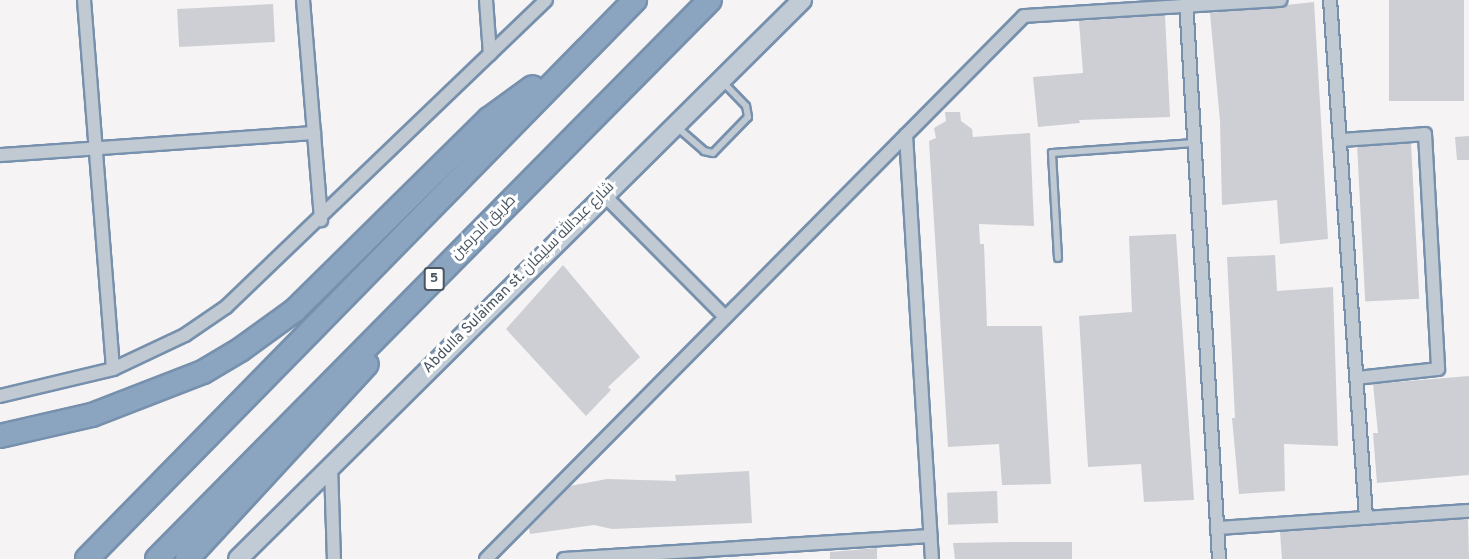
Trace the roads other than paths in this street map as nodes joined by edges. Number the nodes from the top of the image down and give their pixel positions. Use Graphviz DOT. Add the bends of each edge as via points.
graph roads {
  1 [pos="84,0"];
  2 [pos="303,0"];
  3 [pos="486,0"];
  4 [pos="546,0"];
  5 [pos="620,0"];
  6 [pos="635,0"];
  7 [pos="710,0"];
  8 [pos="802,0"];
  9 [pos="1281,0"];
  10 [pos="1330,0"];
  11 [pos="1186,3"];
  12 [pos="601,34"];
  13 [pos="583,51"];
  14 [pos="490,54"];
  15 [pos="721,80"];
  16 [pos="675,125"];
  17 [pos="314,133"];
  18 [pos="906,135"];
  19 [pos="1340,140"];
  20 [pos="1195,143"];
  21 [pos="96,148"];
  22 [pos="0,154"];
  23 [pos="604,195"];
  24 [pos="321,220"];
  25 [pos="1058,258"];
  26 [pos="422,291"];
  27 [pos="725,317"];
  28 [pos="113,369"];
  29 [pos="1356,378"];
  30 [pos="0,396"];
  31 [pos="0,435"];
  32 [pos="330,464"];
  33 [pos="1469,511"];
  34 [pos="1366,518"];
  35 [pos="1217,528"];
  36 [pos="930,536"];
  37 [pos="87,559"];
  38 [pos="157,559"];
  39 [pos="187,559"];
  40 [pos="238,559"];
  41 [pos="334,559"];
  42 [pos="486,559"];
  43 [pos="564,559"];
  44 [pos="932,559"];
  45 [pos="1219,559"];
  1 -- 21 [label="street"];
  2 -- 17 [label="street"];
  3 -- 14 [label="street"];
  4 -- 14 [label="street"];
  5 -- 12 [label="highway"];
  6 -- 12 [label="highway"];
  7 -- 26 [label="highway, طريق الحرمين / 5"];
  8 -- 15 [label="main road, Abdulla Sulaiman st. شارع عبدالله سليمان"];
  9 -- 11 [label="street"];
  10 -- 19 [label="street"];
  11 -- 18 [label="street" via="1023,16"];
  11 -- 20 [label="street"];
  12 -- 13 [label="highway"];
  13 -- 31 [label="highway" via="489,119 295,310 240,350 204,372 92,415"];
  13 -- 37 [label="highway"];
  14 -- 24 [label="street"];
  15 -- 16 [label="main road, Abdulla Sulaiman st. شارع عبدالله سليمان"];
  15 -- 16 [label="lane" via="746,106 748,117 712,153 704,151"];
  16 -- 23 [label="main road, Abdulla Sulaiman st. شارع عبدالله سليمان"];
  17 -- 21 [label="street"];
  17 -- 24 [label="street"];
  18 -- 27 [label="street"];
  18 -- 36 [label="street"];
  19 -- 29 [label="street"];
  19 -- 29 [label="street" via="1425,134 1438,369"];
  20 -- 25 [label="lane" via="1052,153"];
  20 -- 35 [label="street"];
  21 -- 22 [label="street"];
  21 -- 28 [label="street"];
  23 -- 27 [label="street"];
  23 -- 32 [label="main road, Abdulla Sulaiman st. شارع عبدالله سليمان"];
  24 -- 28 [label="street" via="226,307 185,335"];
  26 -- 38 [label="highway, طريق الحرمين / 5"];
  26 -- 39 [label="highway" via="350,386"];
  27 -- 42 [label="street"];
  28 -- 30 [label="street"];
  29 -- 34 [label="street"];
  32 -- 40 [label="main road, Abdulla Sulaiman st. شارع عبدالله سليمان"];
  32 -- 41 [label="street"];
  33 -- 34 [label="street"];
  34 -- 35 [label="street"];
  35 -- 45 [label="street"];
  36 -- 43 [label="street"];
  36 -- 44 [label="street"];
}
